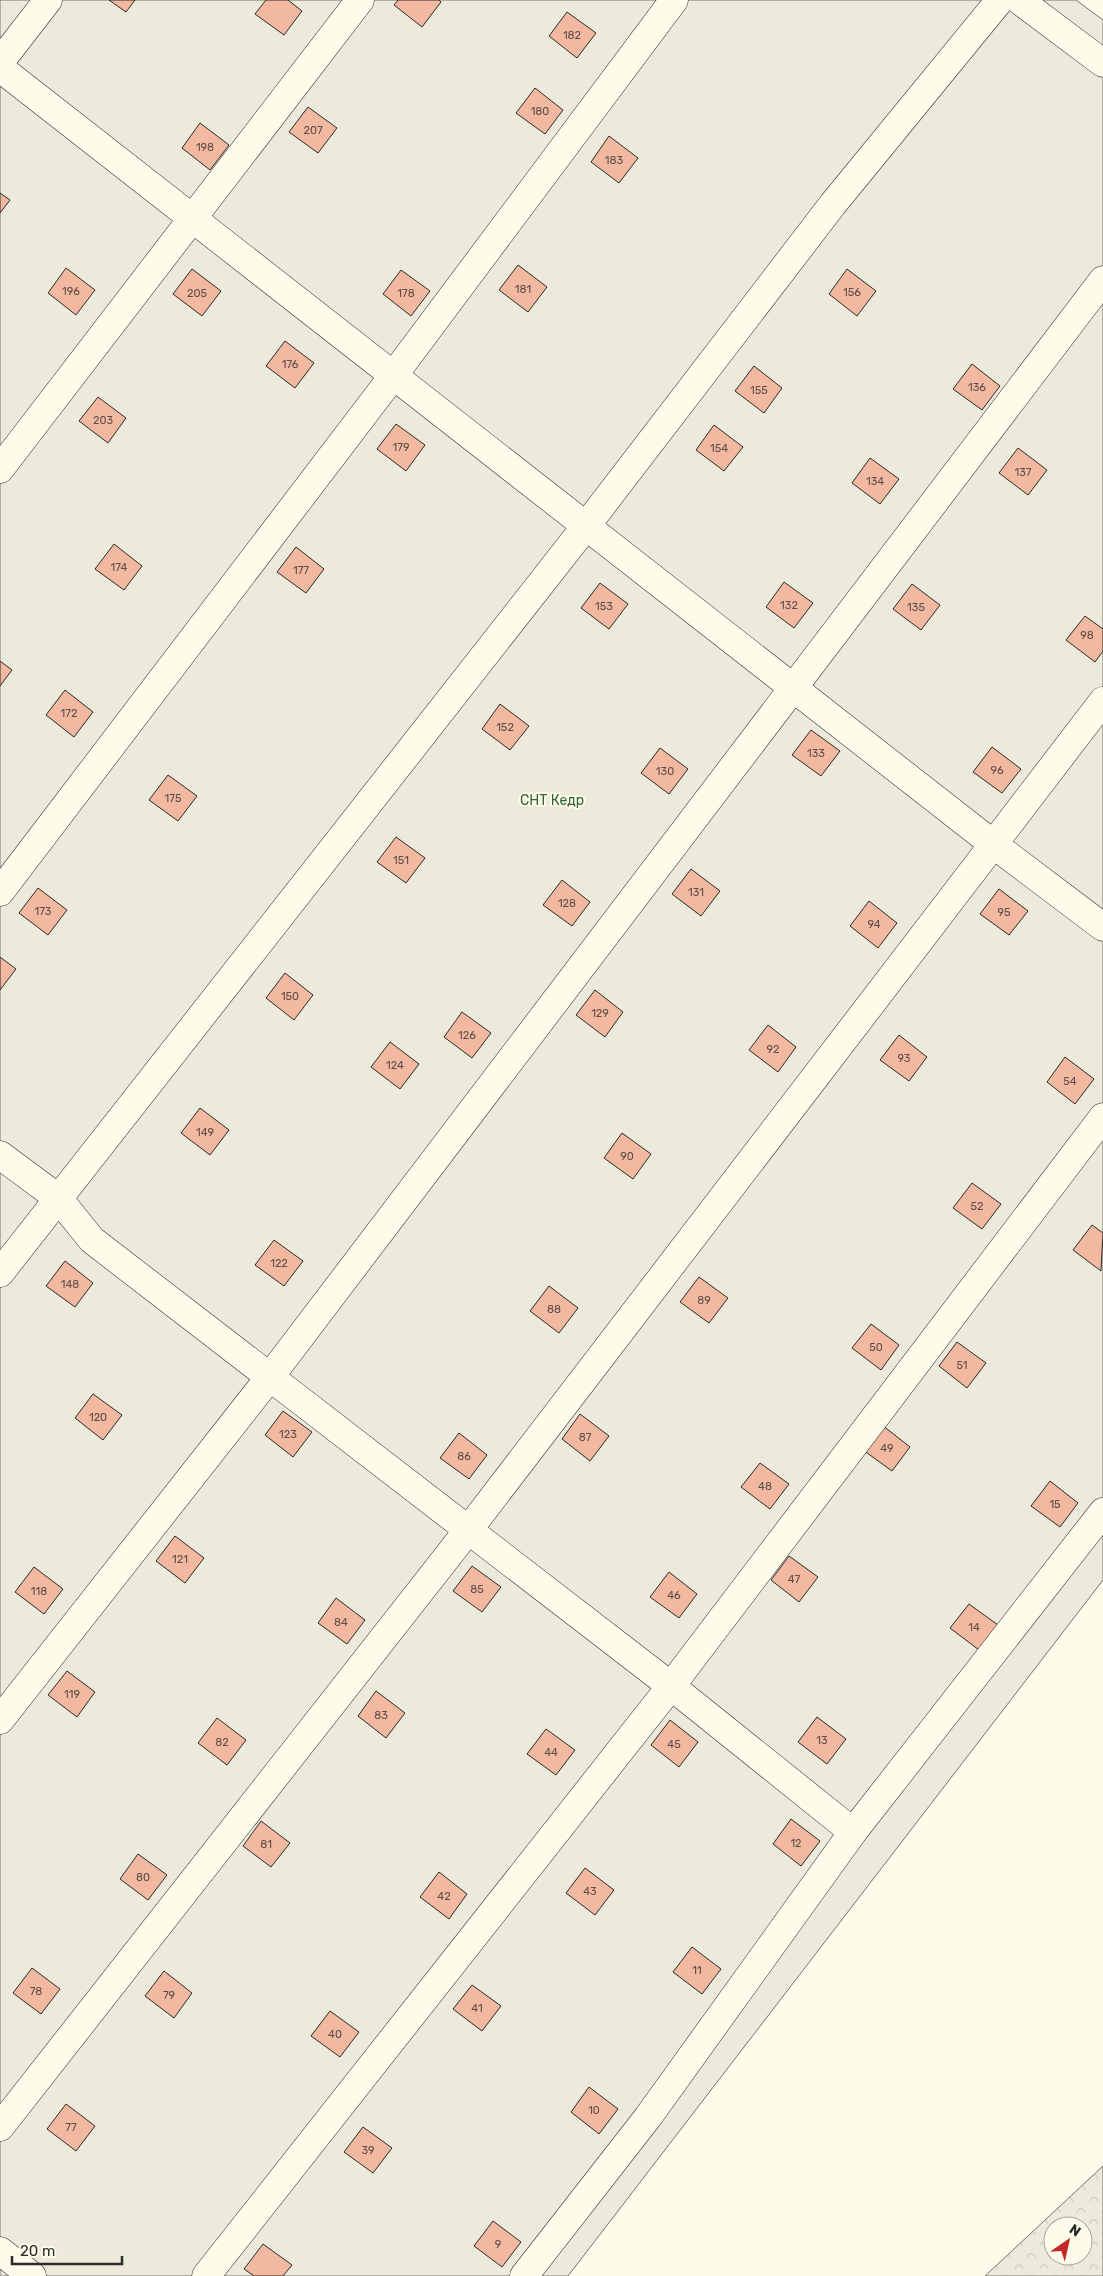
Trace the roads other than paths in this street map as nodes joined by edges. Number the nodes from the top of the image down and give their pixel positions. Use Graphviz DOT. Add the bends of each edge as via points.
graph roads {
  1 [pos="48,0"];
  2 [pos="360,0"];
  3 [pos="674,0"];
  4 [pos="1000,0"];
  5 [pos="1019,0"];
  6 [pos="0,62"];
  7 [pos="1103,63"];
  8 [pos="0,68"];
  9 [pos="190,219"];
  10 [pos="1103,280"];
  11 [pos="393,376"];
  12 [pos="0,469"];
  13 [pos="586,526"];
  14 [pos="794,688"];
  15 [pos="1103,701"];
  16 [pos="993,844"];
  17 [pos="0,892"];
  18 [pos="1103,927"];
  19 [pos="1103,1117"];
  20 [pos="0,1155"];
  21 [pos="58,1198"];
  22 [pos="0,1273"];
  23 [pos="269,1378"];
  24 [pos="1103,1512"];
  25 [pos="469,1529"];
  26 [pos="671,1686"];
  27 [pos="0,1720"];
  28 [pos="852,1832"];
  29 [pos="0,2126"];
  30 [pos="0,2251"];
  31 [pos="32,2276"];
  32 [pos="206,2276"];
  33 [pos="524,2276"];
  1 -- 6 [label="street"];
  2 -- 9 [label="street"];
  3 -- 11 [label="street"];
  4 -- 13 [label="street" via="832,204"];
  5 -- 7 [label="street"];
  8 -- 9 [label="street"];
  9 -- 11 [label="street"];
  9 -- 12 [label="street"];
  10 -- 14 [label="street"];
  11 -- 13 [label="street"];
  11 -- 17 [label="street"];
  13 -- 14 [label="street"];
  13 -- 21 [label="street"];
  14 -- 16 [label="street"];
  14 -- 23 [label="street"];
  15 -- 16 [label="street"];
  16 -- 18 [label="street"];
  16 -- 25 [label="street"];
  19 -- 26 [label="street"];
  20 -- 21 [label="street"];
  21 -- 22 [label="street"];
  21 -- 23 [label="street" via="92,1240"];
  23 -- 25 [label="street"];
  23 -- 27 [label="street"];
  24 -- 28 [label="street"];
  25 -- 26 [label="street"];
  25 -- 29 [label="street"];
  26 -- 28 [label="street"];
  26 -- 32 [label="street"];
  28 -- 33 [label="street" via="648,2117"];
  30 -- 31 [label="street"];
}
